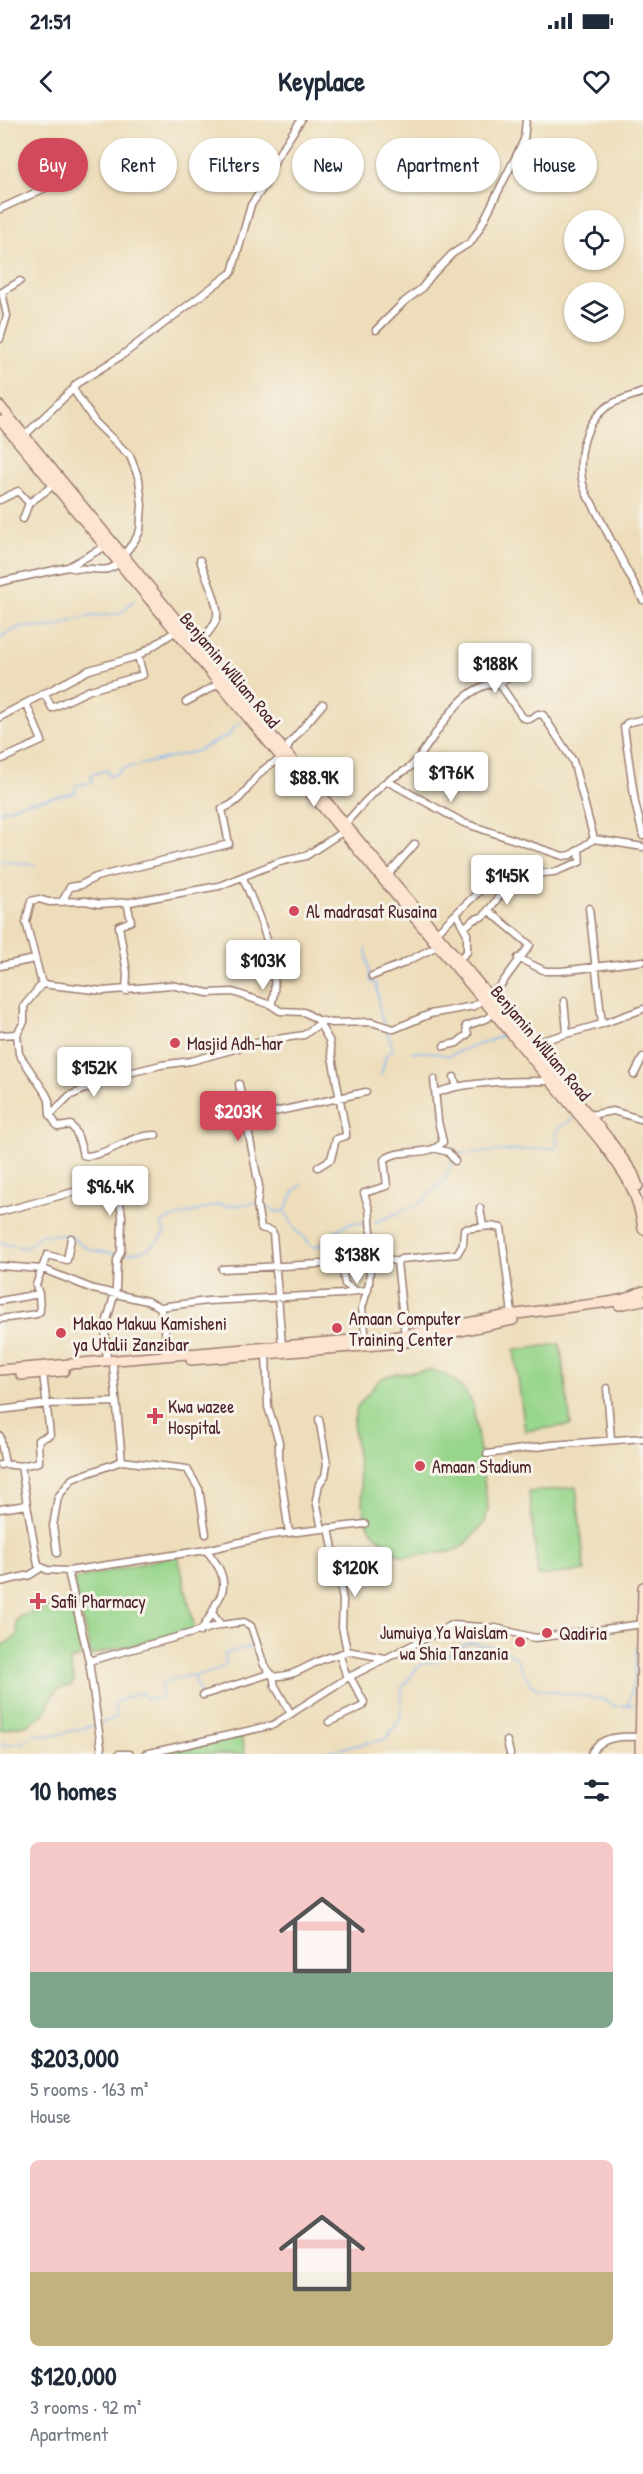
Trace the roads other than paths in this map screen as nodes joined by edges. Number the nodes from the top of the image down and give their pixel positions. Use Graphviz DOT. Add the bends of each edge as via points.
graph roads {
  1 [pos="302,120"];
  2 [pos="526,120"];
  3 [pos="37,192"];
  4 [pos="0,209"];
  5 [pos="20,281"];
  6 [pos="376,330"];
  7 [pos="0,339"];
  8 [pos="73,389"];
  9 [pos="643,392"];
  10 [pos="0,406"];
  11 [pos="0,420"];
  12 [pos="21,439"];
  13 [pos="54,485"];
  14 [pos="0,500"];
  15 [pos="29,503"];
  16 [pos="23,519"];
  17 [pos="106,546"];
  18 [pos="121,560"];
  19 [pos="200,560"];
  20 [pos="68,567"];
  21 [pos="0,582"];
  22 [pos="643,600"];
  23 [pos="176,631"];
  24 [pos="198,644"];
  25 [pos="482,655"];
  26 [pos="138,656"];
  27 [pos="524,667"];
  28 [pos="220,683"];
  29 [pos="499,683"];
  30 [pos="44,693"];
  31 [pos="186,702"];
  32 [pos="26,703"];
  33 [pos="323,704"];
  34 [pos="0,717"];
  35 [pos="643,719"];
  36 [pos="285,756"];
  37 [pos="0,760"];
  38 [pos="387,781"];
  39 [pos="344,828"];
  40 [pos="643,836"];
  41 [pos="594,839"];
  42 [pos="415,844"];
  43 [pos="643,847"];
  44 [pos="579,849"];
  45 [pos="388,875"];
  46 [pos="243,878"];
  47 [pos="493,878"];
  48 [pos="62,902"];
  49 [pos="127,902"];
  50 [pos="589,908"];
  51 [pos="488,910"];
  52 [pos="456,915"];
  53 [pos="464,928"];
  54 [pos="437,932"];
  55 [pos="437,946"];
  56 [pos="518,958"];
  57 [pos="34,959"];
  58 [pos="459,959"];
  59 [pos="643,961"];
  60 [pos="0,966"];
  61 [pos="595,967"];
  62 [pos="372,976"];
  63 [pos="42,984"];
  64 [pos="126,991"];
  65 [pos="485,997"];
  66 [pos="564,1001"];
  67 [pos="271,1005"];
  68 [pos="643,1008"];
  69 [pos="493,1013"];
  70 [pos="322,1023"];
  71 [pos="602,1024"];
  72 [pos="567,1032"];
  73 [pos="17,1034"];
  74 [pos="0,1035"];
  75 [pos="530,1044"];
  76 [pos="444,1046"];
  77 [pos="643,1057"];
  78 [pos="634,1075"];
  79 [pos="454,1077"];
  80 [pos="434,1079"];
  81 [pos="550,1081"];
  82 [pos="239,1084"];
  83 [pos="457,1087"];
  84 [pos="366,1092"];
  85 [pos="436,1093"];
  86 [pos="339,1099"];
  87 [pos="50,1115"];
  88 [pos="590,1115"];
  89 [pos="245,1119"];
  90 [pos="643,1120"];
  91 [pos="224,1123"];
  92 [pos="156,1135"];
  93 [pos="437,1149"];
  94 [pos="454,1158"];
  95 [pos="318,1167"];
  96 [pos="643,1203"];
  97 [pos="480,1208"];
  98 [pos="0,1212"];
  99 [pos="483,1226"];
  100 [pos="643,1229"];
  101 [pos="72,1238"];
  102 [pos="371,1256"];
  103 [pos="397,1262"];
  104 [pos="276,1264"];
  105 [pos="0,1266"];
  106 [pos="43,1269"];
  107 [pos="222,1269"];
  108 [pos="356,1290"];
  109 [pos="368,1290"];
  110 [pos="643,1291"];
  111 [pos="39,1294"];
  112 [pos="115,1294"];
  113 [pos="280,1299"];
  114 [pos="643,1300"];
  115 [pos="0,1301"];
  116 [pos="160,1307"];
  117 [pos="512,1314"];
  118 [pos="0,1319"];
  119 [pos="366,1339"];
  120 [pos="406,1339"];
  121 [pos="282,1346"];
  122 [pos="266,1354"];
  123 [pos="166,1356"];
  124 [pos="110,1363"];
  125 [pos="0,1370"];
  126 [pos="43,1373"];
  127 [pos="0,1376"];
  128 [pos="607,1388"];
  129 [pos="116,1402"];
  130 [pos="46,1404"];
  131 [pos="0,1410"];
  132 [pos="319,1419"];
  133 [pos="0,1436"];
  134 [pos="643,1438"];
  135 [pos="611,1439"];
  136 [pos="487,1454"];
  137 [pos="122,1461"];
  138 [pos="2,1464"];
  139 [pos="21,1466"];
  140 [pos="27,1505"];
  141 [pos="0,1509"];
  142 [pos="364,1524"];
  143 [pos="326,1528"];
  144 [pos="289,1533"];
  145 [pos="206,1534"];
  146 [pos="206,1550"];
  147 [pos="57,1553"];
  148 [pos="41,1568"];
  149 [pos="68,1571"];
  150 [pos="0,1582"];
  151 [pos="643,1587"];
  152 [pos="212,1613"];
  153 [pos="642,1624"];
  154 [pos="221,1625"];
  155 [pos="200,1632"];
  156 [pos="347,1651"];
  157 [pos="340,1656"];
  158 [pos="386,1658"];
  159 [pos="89,1661"];
  160 [pos="271,1675"];
  161 [pos="349,1677"];
  162 [pos="203,1695"];
  163 [pos="291,1714"];
  164 [pos="328,1722"];
  165 [pos="642,1737"];
  166 [pos="507,1741"];
  167 [pos="102,1754"];
  168 [pos="119,1754"];
  169 [pos="130,1754"];
  170 [pos="145,1754"];
  171 [pos="510,1754"];
  172 [pos="591,1754"];
  173 [pos="639,1754"];
  1 -- 8 [label="street" via="251,205 232,272"];
  2 -- 6 [label="street" via="524,140 471,242 452,254"];
  3 -- 4 [label="street"];
  5 -- 7 [label="street" via="2,292 7,316"];
  8 -- 12 [label="street"];
  8 -- 18 [label="street" via="95,422 130,456 139,479 140,531"];
  9 -- 22 [label="street" via="606,407 594,418 580,465 584,489"];
  10 -- 12 [label="main road, Benjamin William Road"];
  11 -- 12 [label="main road, Benjamin William Road"];
  12 -- 13 [label="main road, Benjamin William Road"];
  12 -- 18 [label="main road, Benjamin William Road"];
  13 -- 15 [label="street"];
  13 -- 17 [label="main road, Benjamin William Road"];
  14 -- 15 [label="street" via="18,491"];
  15 -- 16 [label="street"];
  17 -- 18 [label="main road, Benjamin William Road"];
  17 -- 20 [label="street"];
  18 -- 20 [label="street" via="107,570"];
  18 -- 23 [label="main road, Benjamin William Road"];
  18 -- 24 [label="main road, Benjamin William Road"];
  19 -- 24 [label="street" via="217,617"];
  20 -- 21 [label="street"];
  23 -- 26 [label="street"];
  23 -- 28 [label="main road, Benjamin William Road"];
  24 -- 36 [label="main road, Benjamin William Road"];
  25 -- 29 [label="street"];
  26 -- 30 [label="street" via="89,670"];
  26 -- 30 [label="street" via="143,675 90,690 53,708"];
  27 -- 29 [label="street"];
  28 -- 31 [label="street"];
  28 -- 36 [label="main road, Benjamin William Road"];
  29 -- 38 [label="street" via="471,693 450,713 414,765"];
  29 -- 41 [label="street" via="523,718 543,715 561,740 573,761"];
  30 -- 32 [label="street"];
  32 -- 34 [label="street"];
  32 -- 37 [label="street" via="42,741"];
  33 -- 36 [label="street" via="289,744"];
  35 -- 40 [label="street" via="624,727"];
  36 -- 39 [label="main road, Benjamin William Road"];
  36 -- 48 [label="street" via="259,772 239,802 222,809 229,844 96,877 70,887"];
  38 -- 39 [label="street" via="362,803"];
  38 -- 44 [label="street" via="484,832 563,856"];
  39 -- 45 [label="main road, Benjamin William Road"];
  39 -- 46 [label="street" via="306,856 279,862"];
  39 -- 55 [label="main road, Benjamin William Road"];
  41 -- 43 [label="street"];
  41 -- 44 [label="street"];
  42 -- 45 [label="street"];
  44 -- 47 [label="street" via="580,862 568,868"];
  45 -- 54 [label="main road, Benjamin William Road"];
  46 -- 49 [label="street"];
  46 -- 67 [label="street" via="269,949 276,987"];
  47 -- 51 [label="street" via="505,888"];
  47 -- 52 [label="street"];
  48 -- 49 [label="street"];
  48 -- 57 [label="street" via="31,901 26,922"];
  49 -- 64 [label="street" via="131,921 119,926"];
  50 -- 61 [label="street"];
  51 -- 53 [label="street"];
  51 -- 56 [label="street" via="529,942"];
  52 -- 53 [label="street"];
  52 -- 54 [label="street"];
  53 -- 58 [label="street" via="467,952"];
  54 -- 58 [label="main road, Benjamin William Road"];
  55 -- 62 [label="street"];
  55 -- 65 [label="main road, Benjamin William Road"];
  56 -- 61 [label="street" via="545,971"];
  56 -- 65 [label="street" via="500,986"];
  57 -- 60 [label="street"];
  57 -- 63 [label="street"];
  58 -- 65 [label="main road, Benjamin William Road"];
  59 -- 61 [label="street"];
  61 -- 71 [label="street"];
  63 -- 64 [label="street"];
  63 -- 73 [label="street" via="24,1006 24,1022"];
  64 -- 67 [label="street" via="178,986 208,993 233,992"];
  65 -- 69 [label="main road, Benjamin William Road"];
  65 -- 70 [label="street" via="474,1006 430,1014 394,1029 371,1022"];
  65 -- 75 [label="main road, Benjamin William Road"];
  66 -- 72 [label="street"];
  67 -- 70 [label="street" via="280,1011 304,1012"];
  68 -- 71 [label="street"];
  69 -- 76 [label="street" via="466,1026 468,1034 464,1040"];
  69 -- 81 [label="main road, Benjamin William Road"];
  70 -- 86 [label="street" via="329,1040"];
  70 -- 87 [label="street" via="304,1035 113,1077 69,1096"];
  71 -- 72 [label="street"];
  72 -- 75 [label="street"];
  73 -- 74 [label="street"];
  73 -- 87 [label="street" via="20,1054 49,1100"];
  75 -- 88 [label="main road, Benjamin William Road"];
  77 -- 78 [label="street"];
  79 -- 83 [label="street"];
  80 -- 85 [label="street"];
  81 -- 83 [label="street"];
  81 -- 100 [label="main road, Benjamin William Road" via="627,1176 640,1208"];
  82 -- 89 [label="street"];
  83 -- 85 [label="street"];
  84 -- 86 [label="street"];
  85 -- 93 [label="street" via="443,1142"];
  86 -- 89 [label="street"];
  86 -- 95 [label="street" via="346,1136 336,1139 332,1157"];
  87 -- 92 [label="street" via="57,1127 74,1128 83,1155 87,1156 144,1135"];
  88 -- 90 [label="street" via="613,1111"];
  88 -- 96 [label="main road, Benjamin William Road" via="633,1173"];
  89 -- 91 [label="street"];
  89 -- 104 [label="street" via="259,1186 257,1203 262,1229 273,1233"];
  93 -- 94 [label="street"];
  93 -- 102 [label="street" via="390,1155 384,1160 387,1186 364,1192 371,1224"];
  97 -- 99 [label="street"];
  98 -- 112 [label="street" via="116,1182 122,1216"];
  99 -- 103 [label="street" via="464,1229 463,1244 457,1254"];
  99 -- 117 [label="street" via="502,1229"];
  101 -- 106 [label="street" via="67,1260 48,1254"];
  102 -- 103 [label="street"];
  102 -- 109 [label="street"];
  103 -- 120 [label="street"];
  104 -- 107 [label="street"];
  104 -- 108 [label="street" via="341,1263 345,1284"];
  104 -- 113 [label="street"];
  105 -- 106 [label="street"];
  106 -- 111 [label="street" via="36,1285"];
  106 -- 112 [label="street"];
  108 -- 109 [label="street"];
  108 -- 113 [label="street"];
  109 -- 119 [label="street" via="362,1308"];
  110 -- 117 [label="main road" via="609,1302"];
  111 -- 115 [label="street"];
  111 -- 118 [label="street" via="37,1314"];
  112 -- 116 [label="street"];
  112 -- 124 [label="street" via="105,1327"];
  113 -- 116 [label="street"];
  113 -- 121 [label="street"];
  114 -- 120 [label="main road"];
  116 -- 123 [label="street"];
  117 -- 120 [label="main road"];
  119 -- 120 [label="main road"];
  119 -- 121 [label="main road"];
  120 -- 122 [label="main road"];
  121 -- 123 [label="main road"];
  122 -- 124 [label="main road"];
  122 -- 144 [label="street" via="268,1407 279,1442"];
  123 -- 124 [label="main road"];
  124 -- 125 [label="main road"];
  124 -- 126 [label="main road"];
  124 -- 129 [label="street"];
  126 -- 127 [label="main road"];
  126 -- 130 [label="street"];
  128 -- 135 [label="street"];
  129 -- 130 [label="street"];
  129 -- 137 [label="street"];
  130 -- 131 [label="street"];
  130 -- 139 [label="street" via="50,1435 38,1440 40,1461"];
  132 -- 143 [label="street" via="327,1464 316,1500"];
  133 -- 138 [label="street"];
  134 -- 135 [label="street"];
  135 -- 136 [label="street"];
  137 -- 145 [label="street" via="187,1469 199,1489"];
  137 -- 147 [label="street" via="72,1479 58,1497 53,1526"];
  138 -- 139 [label="street"];
  139 -- 140 [label="street"];
  140 -- 141 [label="street"];
  140 -- 148 [label="street"];
  142 -- 143 [label="street"];
  143 -- 144 [label="street"];
  143 -- 156 [label="street" via="343,1600 342,1627"];
  144 -- 146 [label="street"];
  146 -- 149 [label="street"];
  146 -- 152 [label="street" via="219,1566 224,1586"];
  148 -- 149 [label="street"];
  148 -- 150 [label="street" via="30,1575"];
  149 -- 159 [label="street"];
  151 -- 153 [label="main road"];
  152 -- 154 [label="street"];
  152 -- 155 [label="street"];
  153 -- 158 [label="street" via="535,1638 496,1628 452,1625"];
  153 -- 165 [label="main road"];
  154 -- 155 [label="street"];
  154 -- 160 [label="street" via="249,1624"];
  155 -- 159 [label="street"];
  156 -- 157 [label="street"];
  156 -- 158 [label="street"];
  157 -- 160 [label="street" via="323,1659 295,1673"];
  157 -- 161 [label="street"];
  158 -- 161 [label="street"];
  159 -- 167 [label="street"];
  160 -- 162 [label="street"];
  160 -- 163 [label="street"];
  161 -- 163 [label="street"];
  161 -- 164 [label="street" via="363,1706"];
  163 -- 170 [label="street" via="257,1730"];
  165 -- 172 [label="street" via="606,1740 596,1745"];
  165 -- 173 [label="main road"];
  166 -- 171 [label="street"];
  168 -- 169 [label="street"];
}
